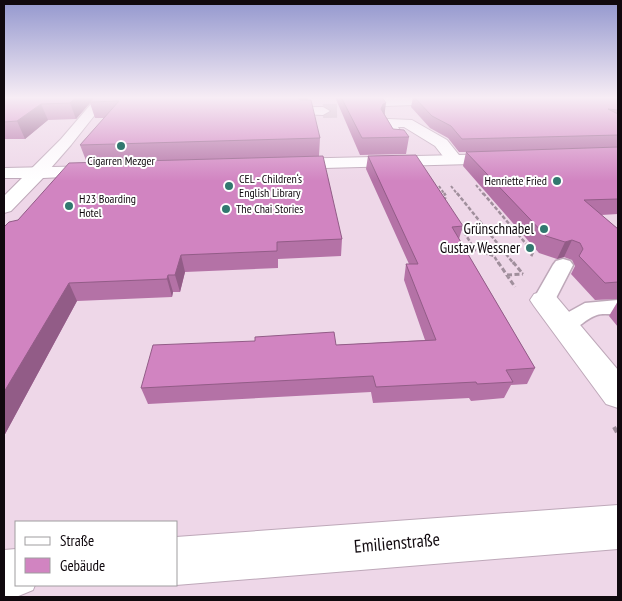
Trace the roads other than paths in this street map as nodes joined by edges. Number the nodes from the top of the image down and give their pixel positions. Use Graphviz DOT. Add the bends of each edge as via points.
graph roads {
  1 [pos="80,125"];
  2 [pos="389,125"];
  3 [pos="411,125"];
  4 [pos="398,141"];
  5 [pos="522,158"];
  6 [pos="455,160"];
  7 [pos="270,165"];
  8 [pos="116,170"];
  9 [pos="4,173"];
  10 [pos="37,173"];
  11 [pos="4,207"];
  12 [pos="563,265"];
  13 [pos="544,300"];
  14 [pos="618,307"];
  15 [pos="564,325"];
  16 [pos="618,394"];
  17 [pos="618,527"];
  18 [pos="178,561"];
  1 -- 10 [label="street"];
  2 -- 4 [label="street"];
  3 -- 6 [label="street" via="442,143"];
  5 -- 6 [label="street"];
  6 -- 7 [label="street"];
  8 -- 10 [label="street"];
  9 -- 10 [label="street"];
  10 -- 11 [label="street"];
  12 -- 13 [label="lane"];
  13 -- 15 [label="street"];
  14 -- 15 [label="lane" via="593,308"];
  15 -- 16 [label="street"];
  17 -- 18 [label="street, Emilienstraße"];
}
